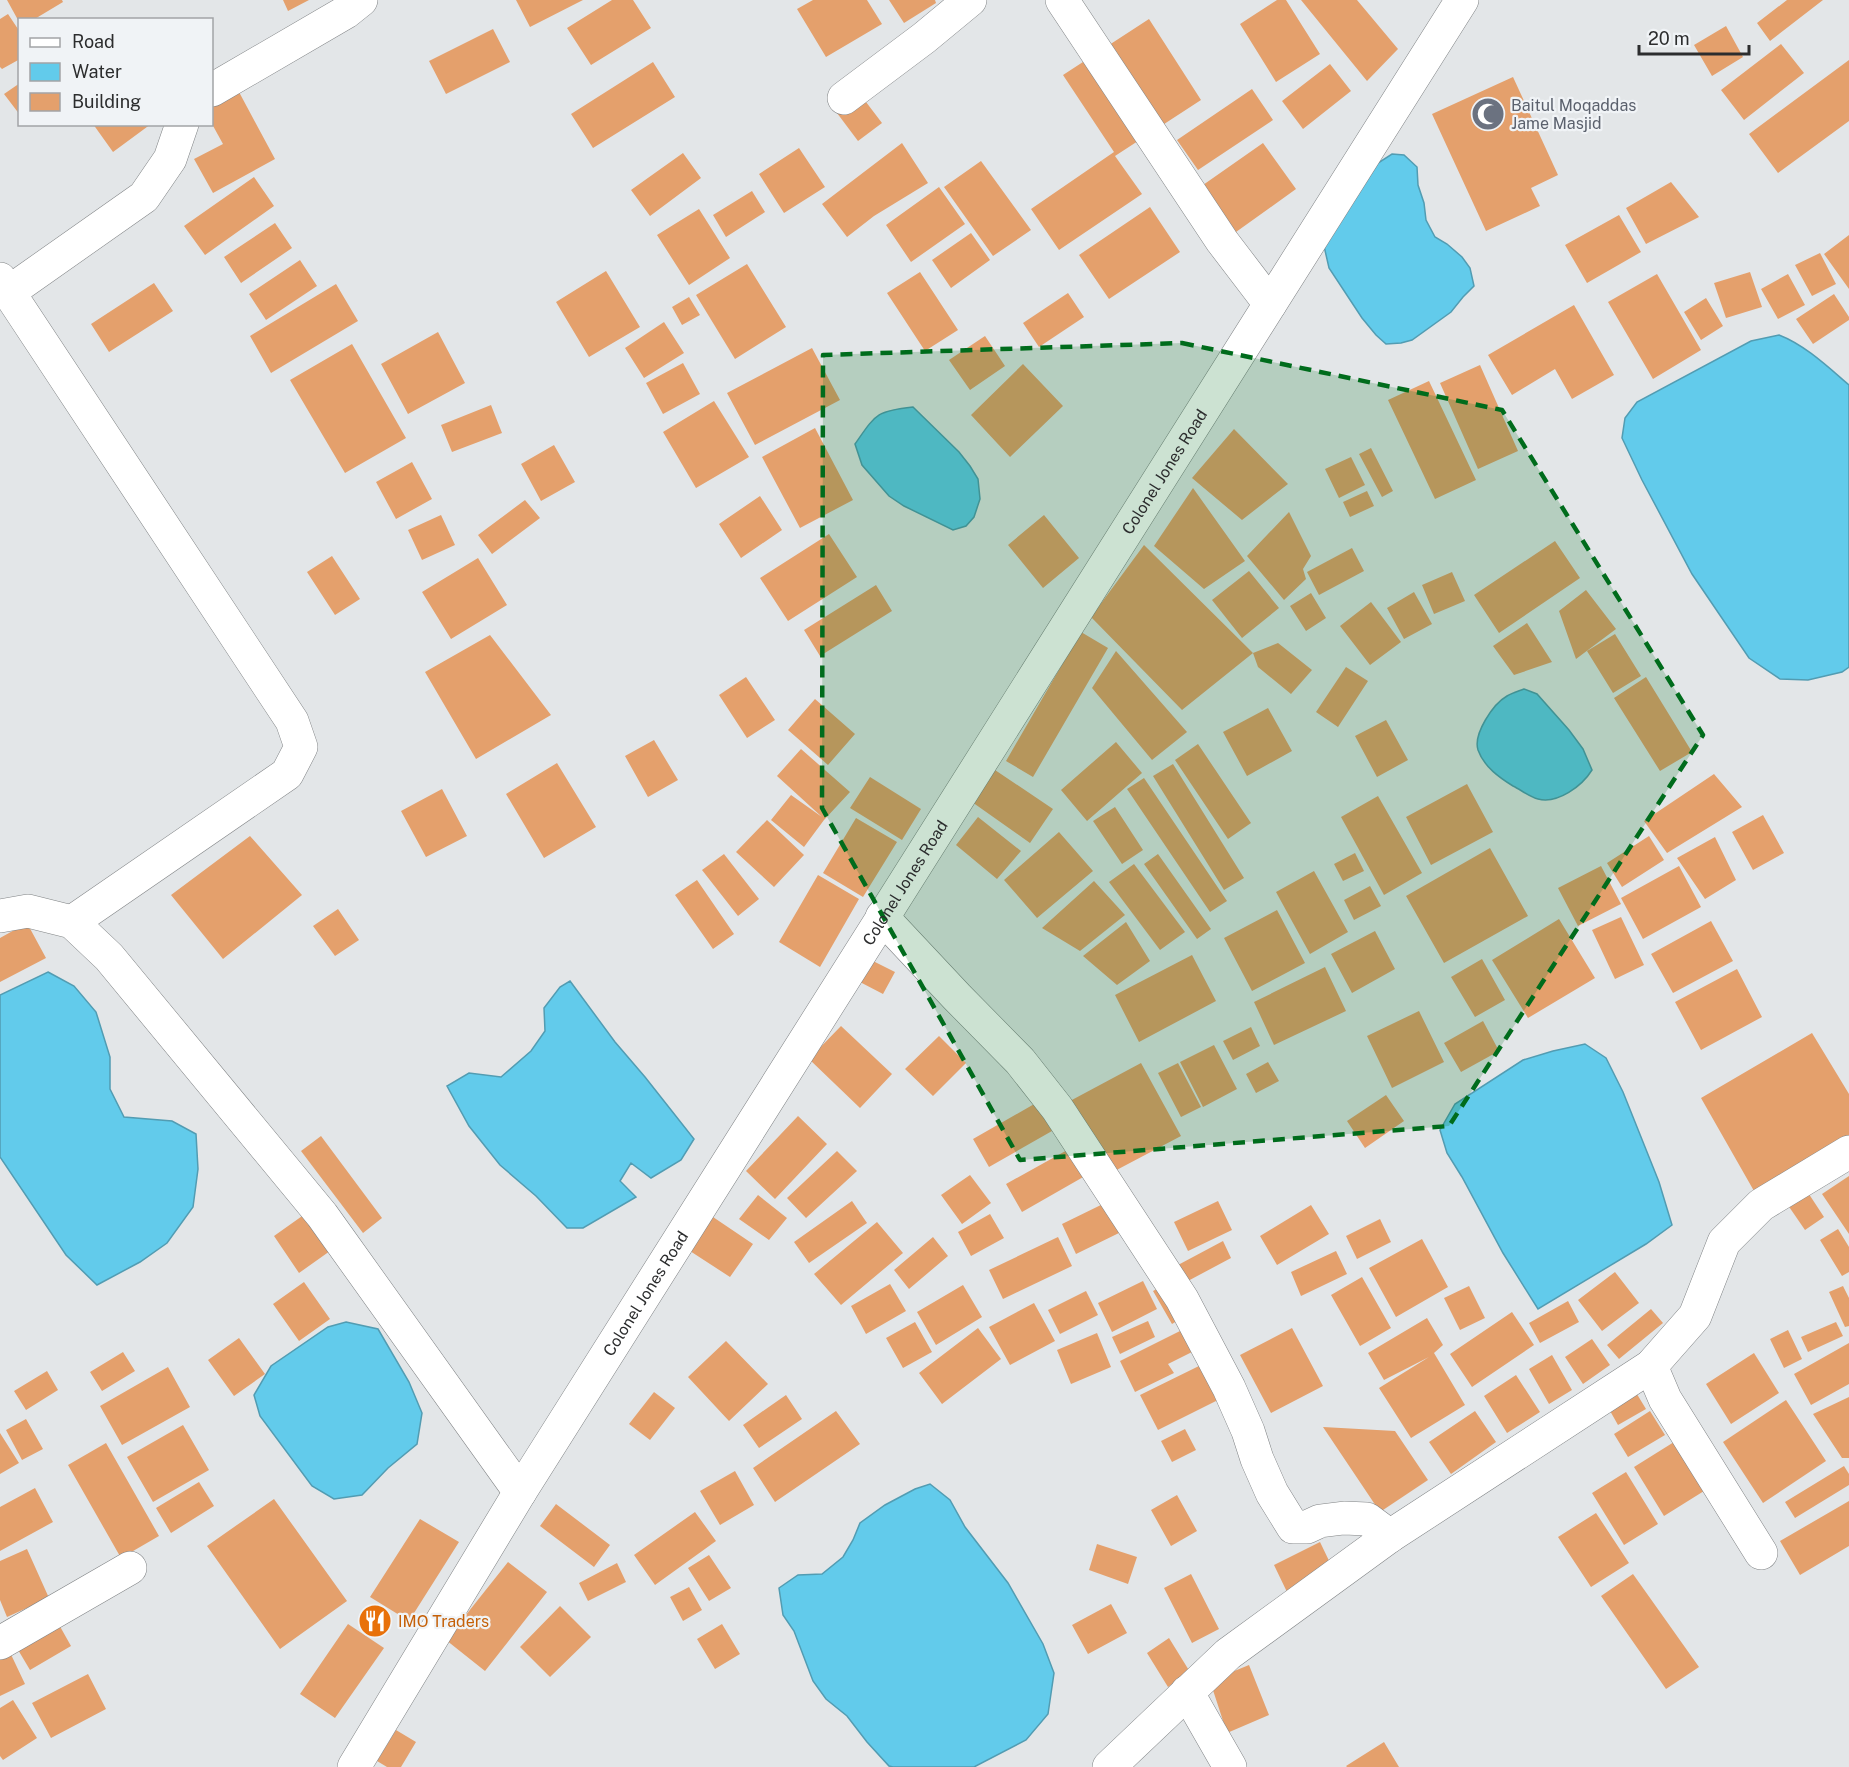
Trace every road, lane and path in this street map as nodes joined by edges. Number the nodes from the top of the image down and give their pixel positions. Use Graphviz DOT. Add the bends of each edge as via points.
graph roads {
  1 [pos="361,0"];
  2 [pos="970,0"];
  3 [pos="1062,0"];
  4 [pos="1462,0"];
  5 [pos="213,89"];
  6 [pos="844,98"];
  7 [pos="181,126"];
  8 [pos="4,286"];
  9 [pos="1270,304"];
  10 [pos="0,916"];
  11 [pos="882,918"];
  12 [pos="72,922"];
  13 [pos="1849,1152"];
  14 [pos="1652,1366"];
  15 [pos="520,1492"];
  16 [pos="1390,1536"];
  17 [pos="1761,1553"];
  18 [pos="130,1568"];
  19 [pos="0,1643"];
  20 [pos="1187,1692"];
  21 [pos="354,1767"];
  22 [pos="1109,1767"];
  23 [pos="1230,1767"];
  1 -- 5 [label="street"];
  2 -- 6 [label="street"];
  3 -- 9 [label="street" via="1182,183"];
  4 -- 9 [label="street, Colonel Jones Road"];
  7 -- 8 [label="street" via="170,159 144,197"];
  8 -- 12 [label="street" via="292,721 301,747 287,774"];
  9 -- 11 [label="street, Colonel Jones Road"];
  10 -- 12 [label="street" via="28,911"];
  11 -- 15 [label="street, Colonel Jones Road"];
  11 -- 16 [label="street" via="1020,1061 1057,1108 1182,1299 1229,1388 1272,1493 1293,1527 1344,1518 1367,1519"];
  12 -- 15 [label="street" via="109,957 322,1215"];
  13 -- 14 [label="street" via="1761,1205 1724,1242 1695,1316"];
  14 -- 16 [label="street"];
  14 -- 17 [label="street" via="1665,1399"];
  15 -- 21 [label="street, Colonel Jones Road"];
  16 -- 20 [label="street" via="1228,1654"];
  18 -- 19 [label="street"];
  20 -- 22 [label="street"];
  20 -- 23 [label="street"];
}
